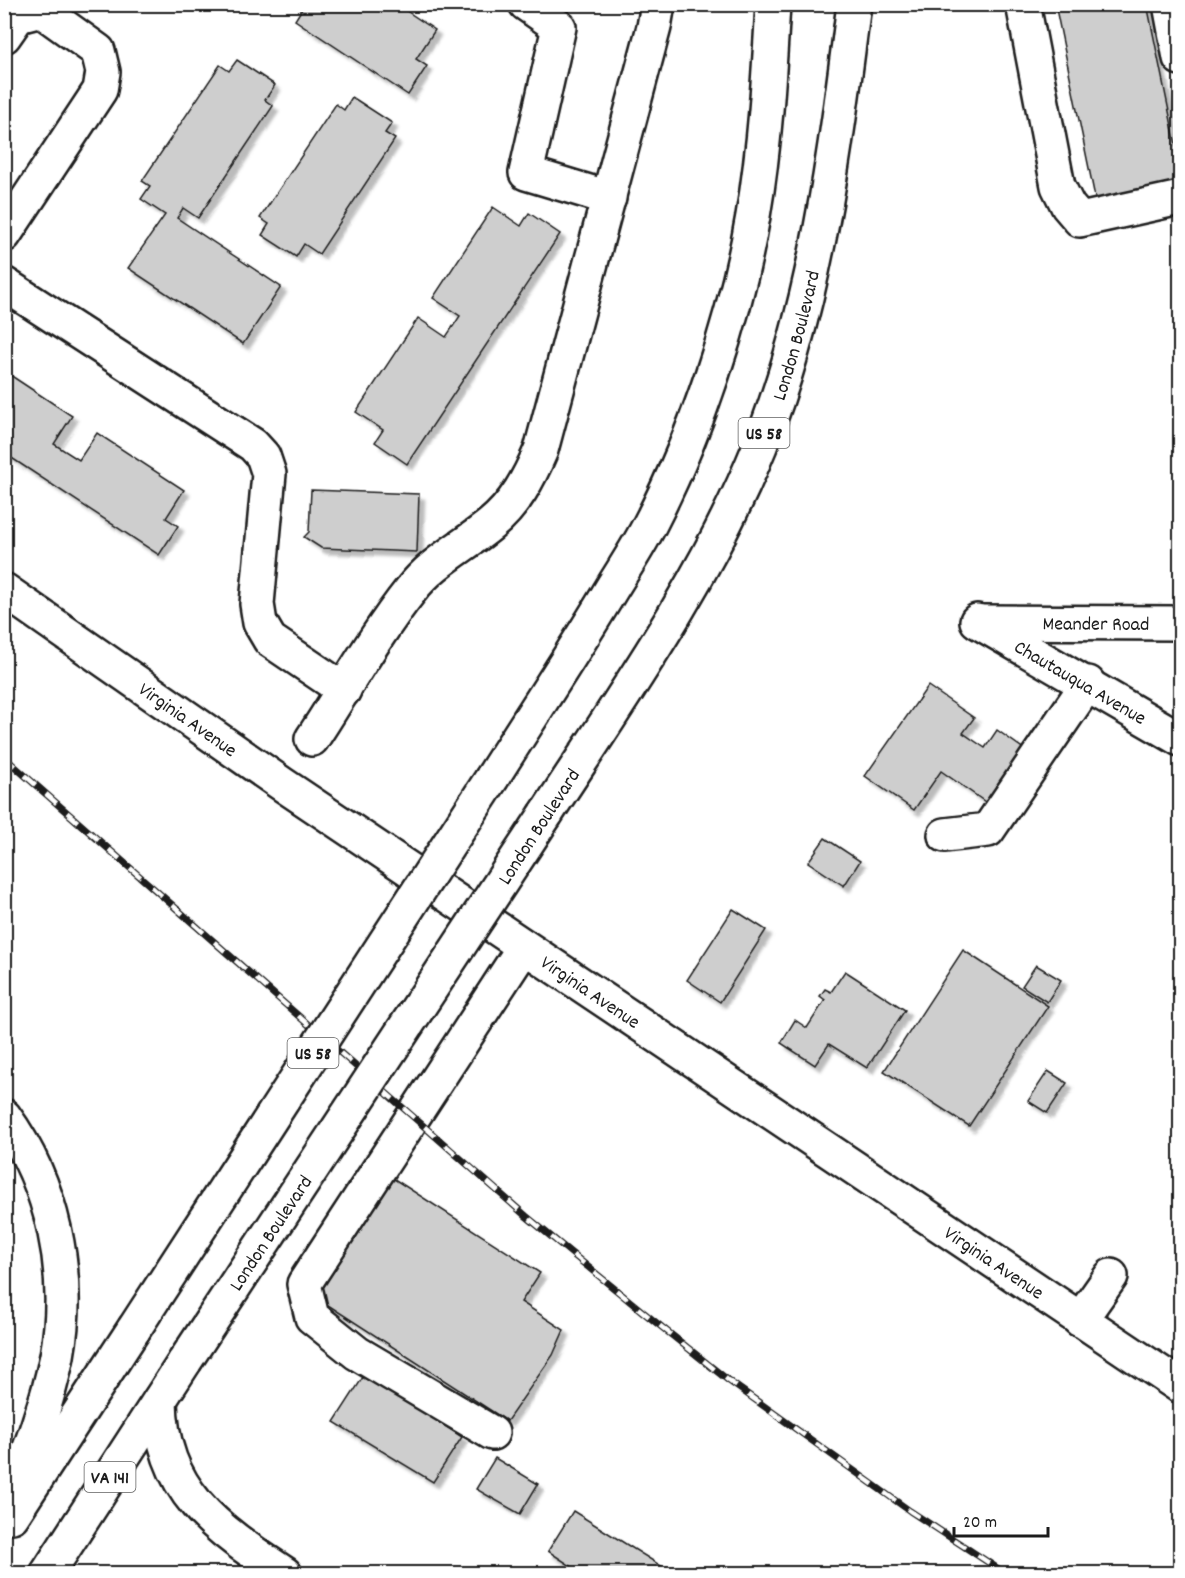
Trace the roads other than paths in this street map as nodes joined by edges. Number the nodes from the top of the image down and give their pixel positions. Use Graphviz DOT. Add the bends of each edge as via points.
graph roads {
  1 [pos="526,4"];
  2 [pos="658,4"];
  3 [pos="773,4"];
  4 [pos="854,4"];
  5 [pos="1023,4"];
  6 [pos="1170,4"];
  7 [pos="4,36"];
  8 [pos="1180,58"];
  9 [pos="609,198"];
  10 [pos="1180,198"];
  11 [pos="4,234"];
  12 [pos="4,284"];
  13 [pos="4,590"];
  14 [pos="978,622"];
  15 [pos="1180,623"];
  16 [pos="1088,683"];
  17 [pos="344,690"];
  18 [pos="312,739"];
  19 [pos="1180,739"];
  20 [pos="945,836"];
  21 [pos="524,947"];
  22 [pos="4,1116"];
  23 [pos="1112,1276"];
  24 [pos="1080,1320"];
  25 [pos="1180,1386"];
  26 [pos="160,1400"];
  27 [pos="492,1433"];
  28 [pos="4,1517"];
  29 [pos="4,1527"];
  30 [pos="53,1564"];
  31 [pos="285,1574"];
  1 -- 9 [label="main road" via="559,27 526,173"];
  2 -- 9 [label="main road"];
  3 -- 29 [label="main road, US 58, bridge" via="767,109 753,216 740,278 690,432 650,525 492,778"];
  4 -- 26 [label="main road, London Boulevard / US 58, bridge" via="836,152 812,275 790,359 760,446 722,530 546,814"];
  5 -- 10 [label="main road" via="1058,186 1074,215 1080,220"];
  6 -- 8 [label="main road"];
  7 -- 11 [label="main road" via="18,16 40,10 98,51 104,72 100,90"];
  9 -- 17 [label="main road" via="541,450 530,476 490,525 440,560 410,590"];
  12 -- 17 [label="main road" via="253,444 263,456 269,474 257,604 260,623 270,640"];
  13 -- 21 [label="main road, Virginia Avenue"];
  14 -- 15 [label="main road, Meander Road"];
  14 -- 16 [label="main road, Chautauqua Avenue"];
  16 -- 19 [label="main road, Chautauqua Avenue"];
  16 -- 20 [label="main road" via="988,830"];
  17 -- 18 [label="main road"];
  21 -- 24 [label="main road, Virginia Avenue"];
  21 -- 27 [label="main road" via="304,1284 312,1317 357,1353"];
  22 -- 28 [label="main road" via="37,1173 54,1227 62,1303 57,1355 43,1410"];
  23 -- 24 [label="main road"];
  24 -- 25 [label="main road, Virginia Avenue"];
  26 -- 30 [label="main road, London Boulevard / VA 141"];
  26 -- 31 [label="main road" via="160,1430 168,1460 189,1495 211,1521"];
}
